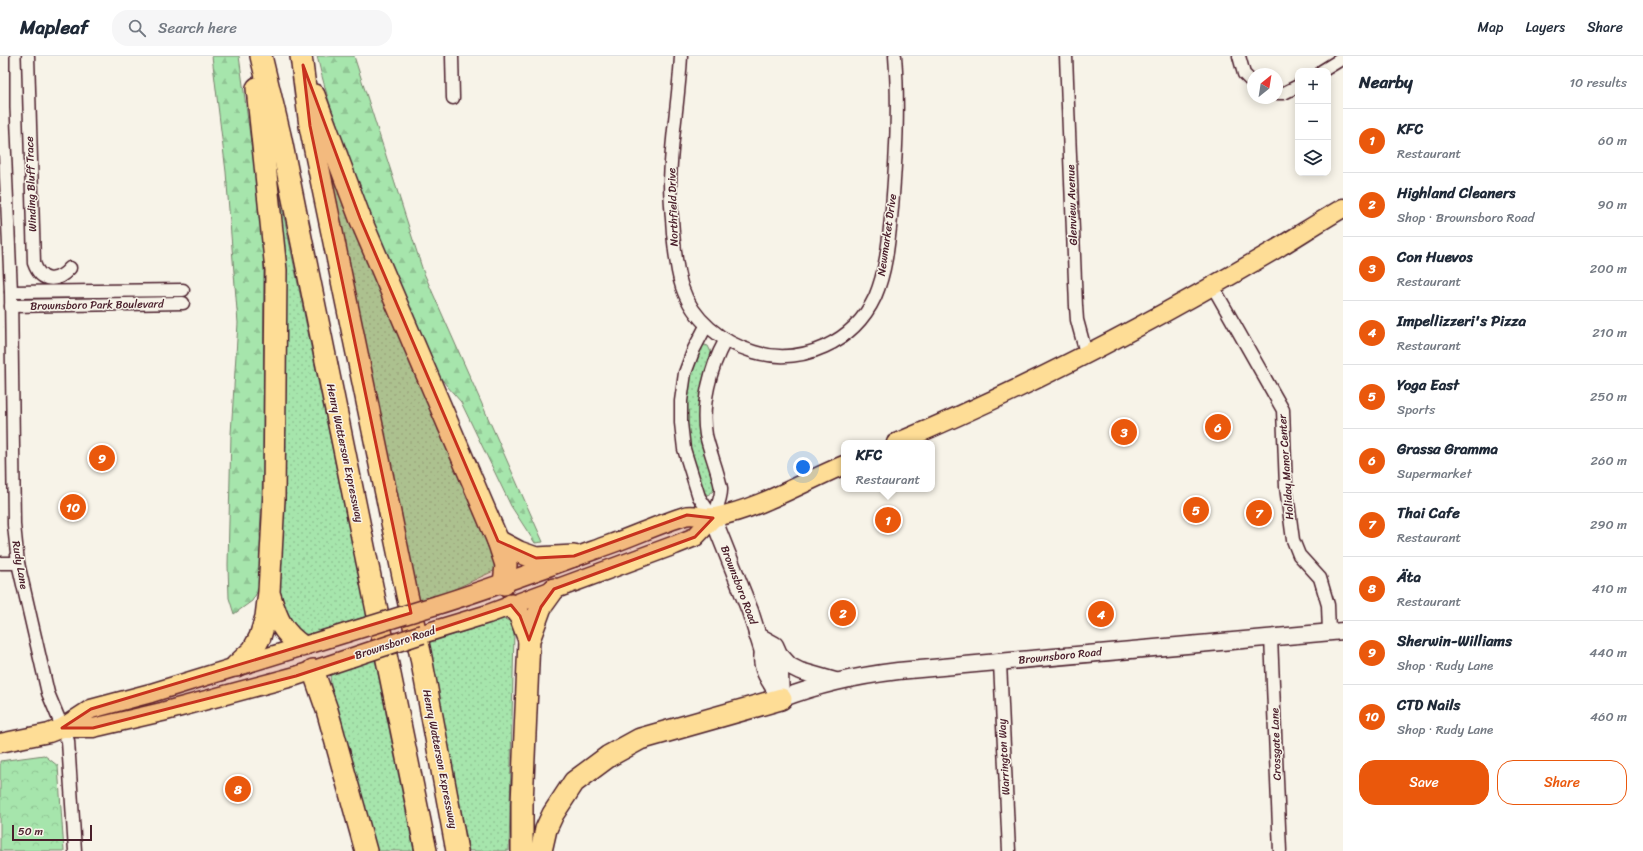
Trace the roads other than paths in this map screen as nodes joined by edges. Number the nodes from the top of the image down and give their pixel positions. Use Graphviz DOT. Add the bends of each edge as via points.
graph roads {
  1 [pos="3,56"];
  2 [pos="28,56"];
  3 [pos="254,56"];
  4 [pos="261,56"];
  5 [pos="452,56"];
  6 [pos="681,56"];
  7 [pos="895,56"];
  8 [pos="1066,56"];
  9 [pos="1239,56"];
  10 [pos="1343,58"];
  11 [pos="302,60"];
  12 [pos="1327,68"];
  13 [pos="1247,77"];
  14 [pos="1295,88"];
  15 [pos="1283,93"];
  16 [pos="453,98"];
  17 [pos="2,108"];
  18 [pos="1343,208"];
  19 [pos="70,268"];
  20 [pos="1212,285"];
  21 [pos="183,290"];
  22 [pos="11,292"];
  23 [pos="183,303"];
  24 [pos="11,306"];
  25 [pos="711,330"];
  26 [pos="725,341"];
  27 [pos="1086,353"];
  28 [pos="903,440"];
  29 [pos="841,466"];
  30 [pos="713,518"];
  31 [pos="498,541"];
  32 [pos="574,556"];
  33 [pos="18,563"];
  34 [pos="0,564"];
  35 [pos="504,584"];
  36 [pos="554,589"];
  37 [pos="269,592"];
  38 [pos="511,605"];
  39 [pos="1336,631"];
  40 [pos="757,635"];
  41 [pos="1271,637"];
  42 [pos="529,640"];
  43 [pos="302,646"];
  44 [pos="1000,663"];
  45 [pos="236,666"];
  46 [pos="313,670"];
  47 [pos="837,681"];
  48 [pos="780,699"];
  49 [pos="62,728"];
  50 [pos="0,743"];
  51 [pos="75,851"];
  52 [pos="366,851"];
  53 [pos="426,851"];
  54 [pos="457,851"];
  55 [pos="522,851"];
  56 [pos="541,851"];
  57 [pos="1009,851"];
  58 [pos="1280,851"];
  1 -- 17 [label="street, Rudy Lane"];
  2 -- 19 [label="street, Winding Bluff Trace" via="34,263 40,274 51,279 62,276"];
  3 -- 37 [label="highway" via="276,270 274,499"];
  4 -- 53 [label="highway, Henry Watterson Expressway" via="280,135"];
  5 -- 16 [label="street"];
  6 -- 25 [label="street, Northfield Drive" via="670,181 676,259 682,288"];
  7 -- 26 [label="street, Newmarket Drive" via="896,156 890,227 883,272 871,305 844,335 826,346 807,353 777,356 757,353"];
  8 -- 27 [label="street, Glenview Avenue" via="1076,306"];
  9 -- 13 [label="street"];
  10 -- 12 [label="street"];
  11 -- 31 [label="highway" via="360,218"];
  11 -- 54 [label="highway, Henry Watterson Expressway" via="310,126 420,652"];
  14 -- 15 [label="street"];
  17 -- 22 [label="street, Rudy Lane"];
  18 -- 20 [label="main road"];
  20 -- 27 [label="main road"];
  20 -- 39 [label="street, Holiday Manor Center" via="1283,410 1286,487 1293,540 1298,555 1320,578"];
  21 -- 22 [label="street, Brownsboro Park Boulevard"];
  22 -- 24 [label="street, Rudy Lane"];
  23 -- 24 [label="street, Brownsboro Park Boulevard"];
  24 -- 33 [label="street, Rudy Lane" via="14,525"];
  25 -- 26 [label="street, Newmarket Drive"];
  25 -- 30 [label="street" via="694,349 685,373 681,423 684,449 699,497"];
  26 -- 30 [label="street" via="711,376 705,413 706,433 721,490"];
  27 -- 28 [label="main road" via="986,404"];
  29 -- 30 [label="main road" via="748,508"];
  30 -- 32 [label="main road, Brownsboro Road" via="687,515"];
  30 -- 36 [label="main road, Brownsboro Road" via="695,537"];
  30 -- 40 [label="street, Brownsboro Road"];
  31 -- 32 [label="highway" via="536,558"];
  31 -- 35 [label="highway" via="506,565"];
  32 -- 35 [label="main road, Brownsboro Road"];
  33 -- 34 [label="street"];
  33 -- 49 [label="street, Rudy Lane" via="48,693"];
  35 -- 38 [label="main road"];
  35 -- 43 [label="main road, Brownsboro Road, bridge"];
  36 -- 38 [label="main road, Brownsboro Road"];
  36 -- 42 [label="highway" via="540,607"];
  37 -- 43 [label="highway" via="277,618 290,637"];
  37 -- 45 [label="highway" via="260,637 243,661"];
  38 -- 42 [label="highway" via="520,616"];
  38 -- 46 [label="main road, Brownsboro Road, bridge"];
  39 -- 41 [label="street, Brownsboro Road"];
  40 -- 47 [label="street" via="775,645 790,666"];
  40 -- 48 [label="street, Brownsboro Road" via="763,652 761,661"];
  41 -- 44 [label="street, Brownsboro Road"];
  41 -- 58 [label="street, Crossgate Lane"];
  42 -- 55 [label="highway"];
  43 -- 45 [label="main road, Brownsboro Road"];
  43 -- 46 [label="main road"];
  44 -- 47 [label="street, Brownsboro Road" via="898,672"];
  44 -- 57 [label="street, Warrington Way"];
  45 -- 49 [label="main road, Brownsboro Road" via="91,709"];
  46 -- 49 [label="main road, Brownsboro Road" via="93,728"];
  46 -- 52 [label="highway" via="327,710"];
  47 -- 48 [label="street, Brownsboro Road" via="805,689"];
  48 -- 56 [label="highway" via="640,739 608,756 574,782 553,814 546,829"];
  49 -- 50 [label="main road, Brownsboro Road" via="42,735"];
  49 -- 51 [label="street, Rudy Lane" via="68,741"];
}
